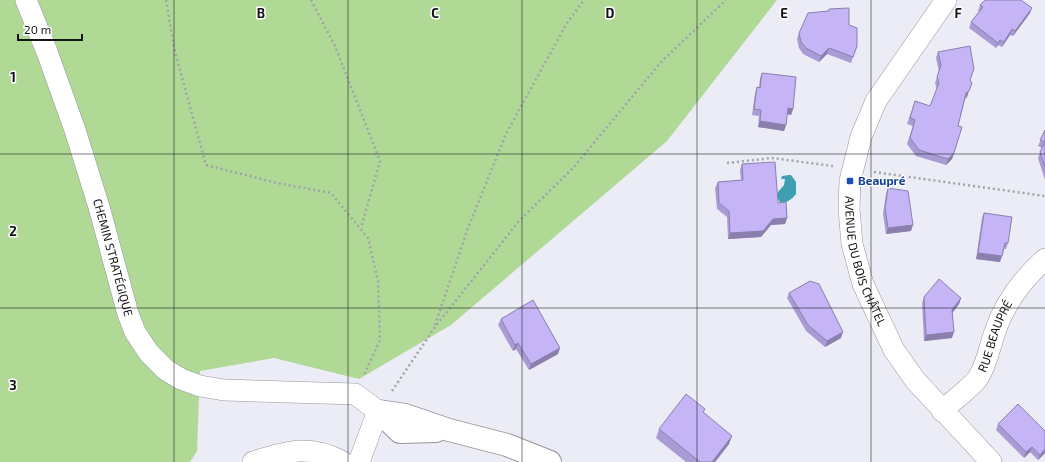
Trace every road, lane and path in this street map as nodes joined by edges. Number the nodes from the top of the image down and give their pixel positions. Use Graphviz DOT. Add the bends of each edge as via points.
graph roads {
  1 [pos="26,0"];
  2 [pos="166,0"];
  3 [pos="311,0"];
  4 [pos="584,0"];
  5 [pos="726,0"];
  6 [pos="946,0"];
  7 [pos="727,163"];
  8 [pos="853,169"];
  9 [pos="1045,196"];
  10 [pos="360,228"];
  11 [pos="1045,259"];
  12 [pos="434,327"];
  13 [pos="307,392"];
  14 [pos="355,394"];
  15 [pos="378,411"];
  16 [pos="942,411"];
  17 [pos="253,462"];
  18 [pos="343,462"];
  19 [pos="359,462"];
  20 [pos="550,462"];
  21 [pos="991,462"];
  1 -- 13 [label="street, CHEMIN STRATÉGIQUE" via="75,130 128,314 141,342 166,370 200,386 224,390"];
  2 -- 10 [label="path" via="175,52 206,165 277,183 331,193"];
  3 -- 10 [label="path" via="335,46 380,161"];
  4 -- 12 [label="path" via="567,23 506,134 468,228"];
  5 -- 12 [label="path" via="661,62 573,168 519,221"];
  6 -- 8 [label="street, AVENUE DU BOIS CHÂTEL" via="876,101 861,137"];
  7 -- 8 [label="path" via="772,158"];
  8 -- 9 [label="path"];
  8 -- 16 [label="street, AVENUE DU BOIS CHÂTEL" via="849,216 852,244 863,284 894,350 915,380"];
  10 -- 14 [label="path" via="368,238 378,281 380,340"];
  11 -- 16 [label="street, RUE BEAUPRÉ" via="1033,270 1010,301 995,331 989,357 977,379"];
  12 -- 15 [label="path"];
  13 -- 14 [label="street, CHEMIN STRATÉGIQUE"];
  13 -- 15 [label="street" via="351,409"];
  14 -- 15 [label="street"];
  15 -- 19 [label="street"];
  15 -- 20 [label="street" via="404,415 449,430 507,444"];
  16 -- 21 [label="street, AVENUE DU BOIS CHÂTEL"];
  17 -- 18 [label="street" via="275,455 310,450"];
}
